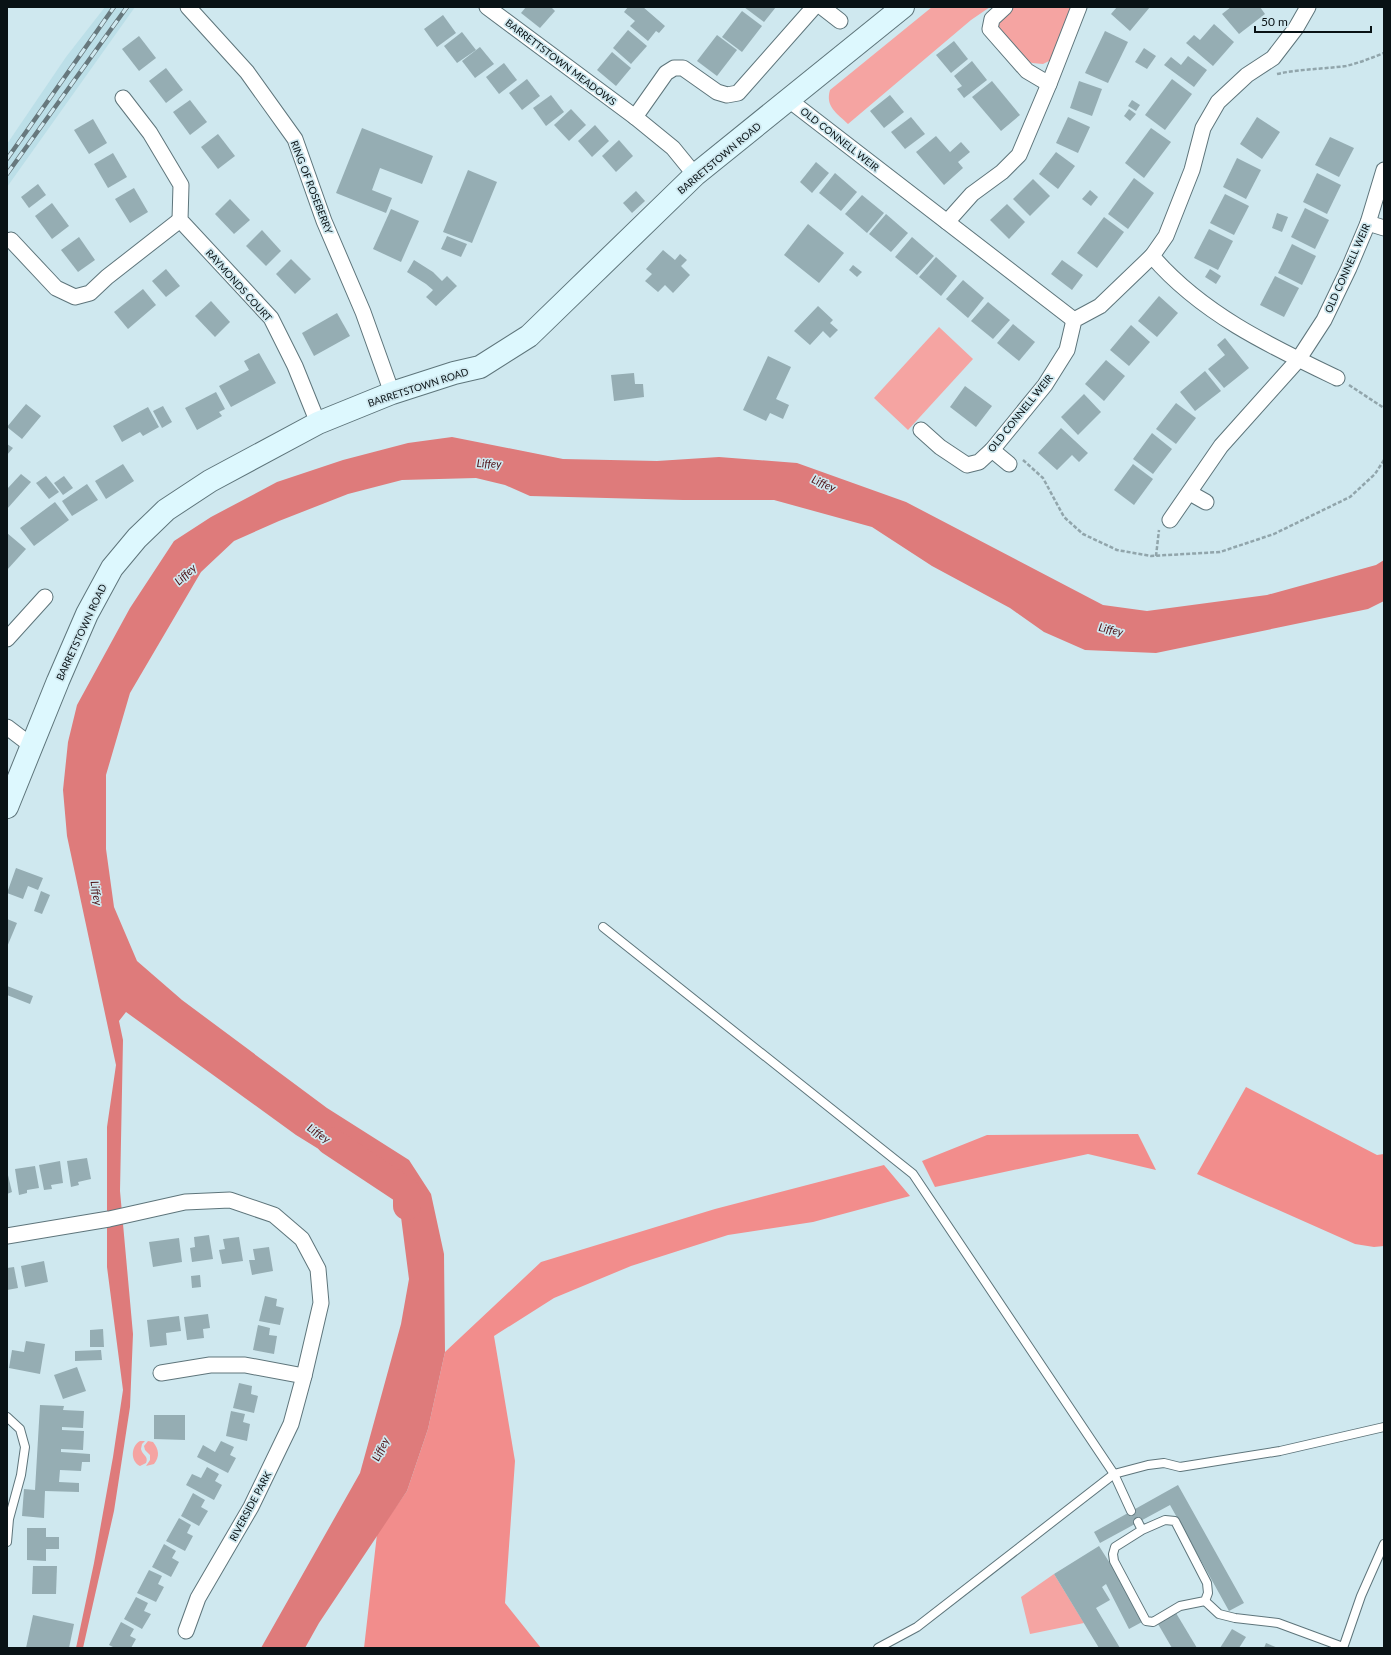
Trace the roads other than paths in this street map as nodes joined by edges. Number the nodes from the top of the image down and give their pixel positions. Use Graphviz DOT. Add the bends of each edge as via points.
graph roads {
  1 [pos="188,7"];
  2 [pos="487,7"];
  3 [pos="814,7"];
  4 [pos="822,7"];
  5 [pos="903,7"];
  6 [pos="1005,7"];
  7 [pos="1079,7"];
  8 [pos="1308,7"];
  9 [pos="840,21"];
  10 [pos="1050,84"];
  11 [pos="123,98"];
  12 [pos="789,100"];
  13 [pos="635,117"];
  14 [pos="1384,170"];
  15 [pos="695,175"];
  16 [pos="180,220"];
  17 [pos="948,222"];
  18 [pos="1368,223"];
  19 [pos="1384,228"];
  20 [pos="11,240"];
  21 [pos="1152,256"];
  22 [pos="1074,320"];
  23 [pos="1298,360"];
  24 [pos="1337,378"];
  25 [pos="392,393"];
  26 [pos="318,423"];
  27 [pos="921,430"];
  28 [pos="992,450"];
  29 [pos="1008,464"];
  30 [pos="1190,493"];
  31 [pos="1206,502"];
  32 [pos="1170,520"];
  33 [pos="45,597"];
  34 [pos="7,639"];
  35 [pos="7,727"];
  36 [pos="32,746"];
  37 [pos="7,807"];
  38 [pos="603,927"];
  39 [pos="7,1236"];
  40 [pos="161,1373"];
  41 [pos="304,1376"];
  42 [pos="7,1417"];
  43 [pos="1384,1427"];
  44 [pos="1114,1474"];
  45 [pos="1131,1511"];
  46 [pos="7,1542"];
  47 [pos="1384,1544"];
  48 [pos="1205,1601"];
  49 [pos="186,1631"];
  50 [pos="878,1648"];
  51 [pos="1343,1648"];
  1 -- 25 [label="street, RING OF ROSEBERRY" via="247,72 295,139 324,221 363,312"];
  2 -- 13 [label="street, BARRETTSTOWN MEADOWS"];
  3 -- 13 [label="street" via="738,93 727,95 717,92 683,68 674,68 666,73"];
  4 -- 9 [label="street"];
  5 -- 12 [label="street, BARRETSTOWN ROAD"];
  6 -- 10 [label="street" via="992,19 990,29 1027,71"];
  7 -- 10 [label="street"];
  8 -- 21 [label="street" via="1273,58 1247,75 1218,102 1203,128 1192,170 1166,236"];
  10 -- 17 [label="street" via="1019,155 1002,172 972,194"];
  11 -- 16 [label="street" via="150,133 181,185"];
  12 -- 15 [label="street, BARRETSTOWN ROAD"];
  12 -- 17 [label="street, OLD CONNELL WEIR"];
  13 -- 15 [label="street, BARRETTSTOWN MEADOWS" via="673,148"];
  14 -- 18 [label="street, OLD CONNELL WEIR"];
  15 -- 25 [label="street, BARRETSTOWN ROAD" via="529,336 480,367"];
  16 -- 20 [label="street" via="90,293 75,297 56,288"];
  16 -- 26 [label="street, RAYMONDS COURT" via="271,318 295,366"];
  17 -- 22 [label="street, OLD CONNELL WEIR"];
  18 -- 19 [label="street"];
  18 -- 23 [label="street, OLD CONNELL WEIR" via="1324,320"];
  21 -- 22 [label="street" via="1100,306"];
  21 -- 23 [label="street" via="1169,276 1213,311"];
  22 -- 28 [label="street, OLD CONNELL WEIR" via="1067,350 1045,385"];
  23 -- 24 [label="street"];
  23 -- 30 [label="street, OLD CONNELL WEIR" via="1221,446"];
  25 -- 26 [label="street, BARRETSTOWN ROAD"];
  26 -- 36 [label="street, BARRETSTOWN ROAD" via="210,481 166,510 136,538 112,568 88,614"];
  27 -- 28 [label="street, OLD CONNELL WEIR" via="940,447 967,465 979,462"];
  28 -- 29 [label="street"];
  30 -- 31 [label="street"];
  30 -- 32 [label="street, OLD CONNELL WEIR"];
  33 -- 34 [label="street"];
  35 -- 36 [label="street"];
  36 -- 37 [label="street, BARRETSTOWN ROAD"];
  38 -- 44 [label="lane" via="913,1174"];
  39 -- 41 [label="street, RIVERSIDE PARK" via="109,1219 185,1202 230,1200 274,1215 302,1239 318,1269 321,1303"];
  40 -- 41 [label="street" via="210,1365 245,1365"];
  41 -- 49 [label="street, RIVERSIDE PARK" via="291,1424 251,1507 198,1598"];
  42 -- 46 [label="lane" via="20,1429 25,1447 9,1519"];
  43 -- 44 [label="lane" via="1280,1451 1180,1467 1164,1463 1148,1465"];
  44 -- 45 [label="lane"];
  44 -- 50 [label="lane" via="917,1627"];
  47 -- 51 [label="lane" via="1361,1596"];
  48 -- 48 [label="lane" via="1180,1606 1153,1622 1146,1621 1114,1561 1115,1547 1140,1526 1165,1520 1175,1521 1207,1583"];
  48 -- 51 [label="lane" via="1219,1614 1278,1623"];
}
